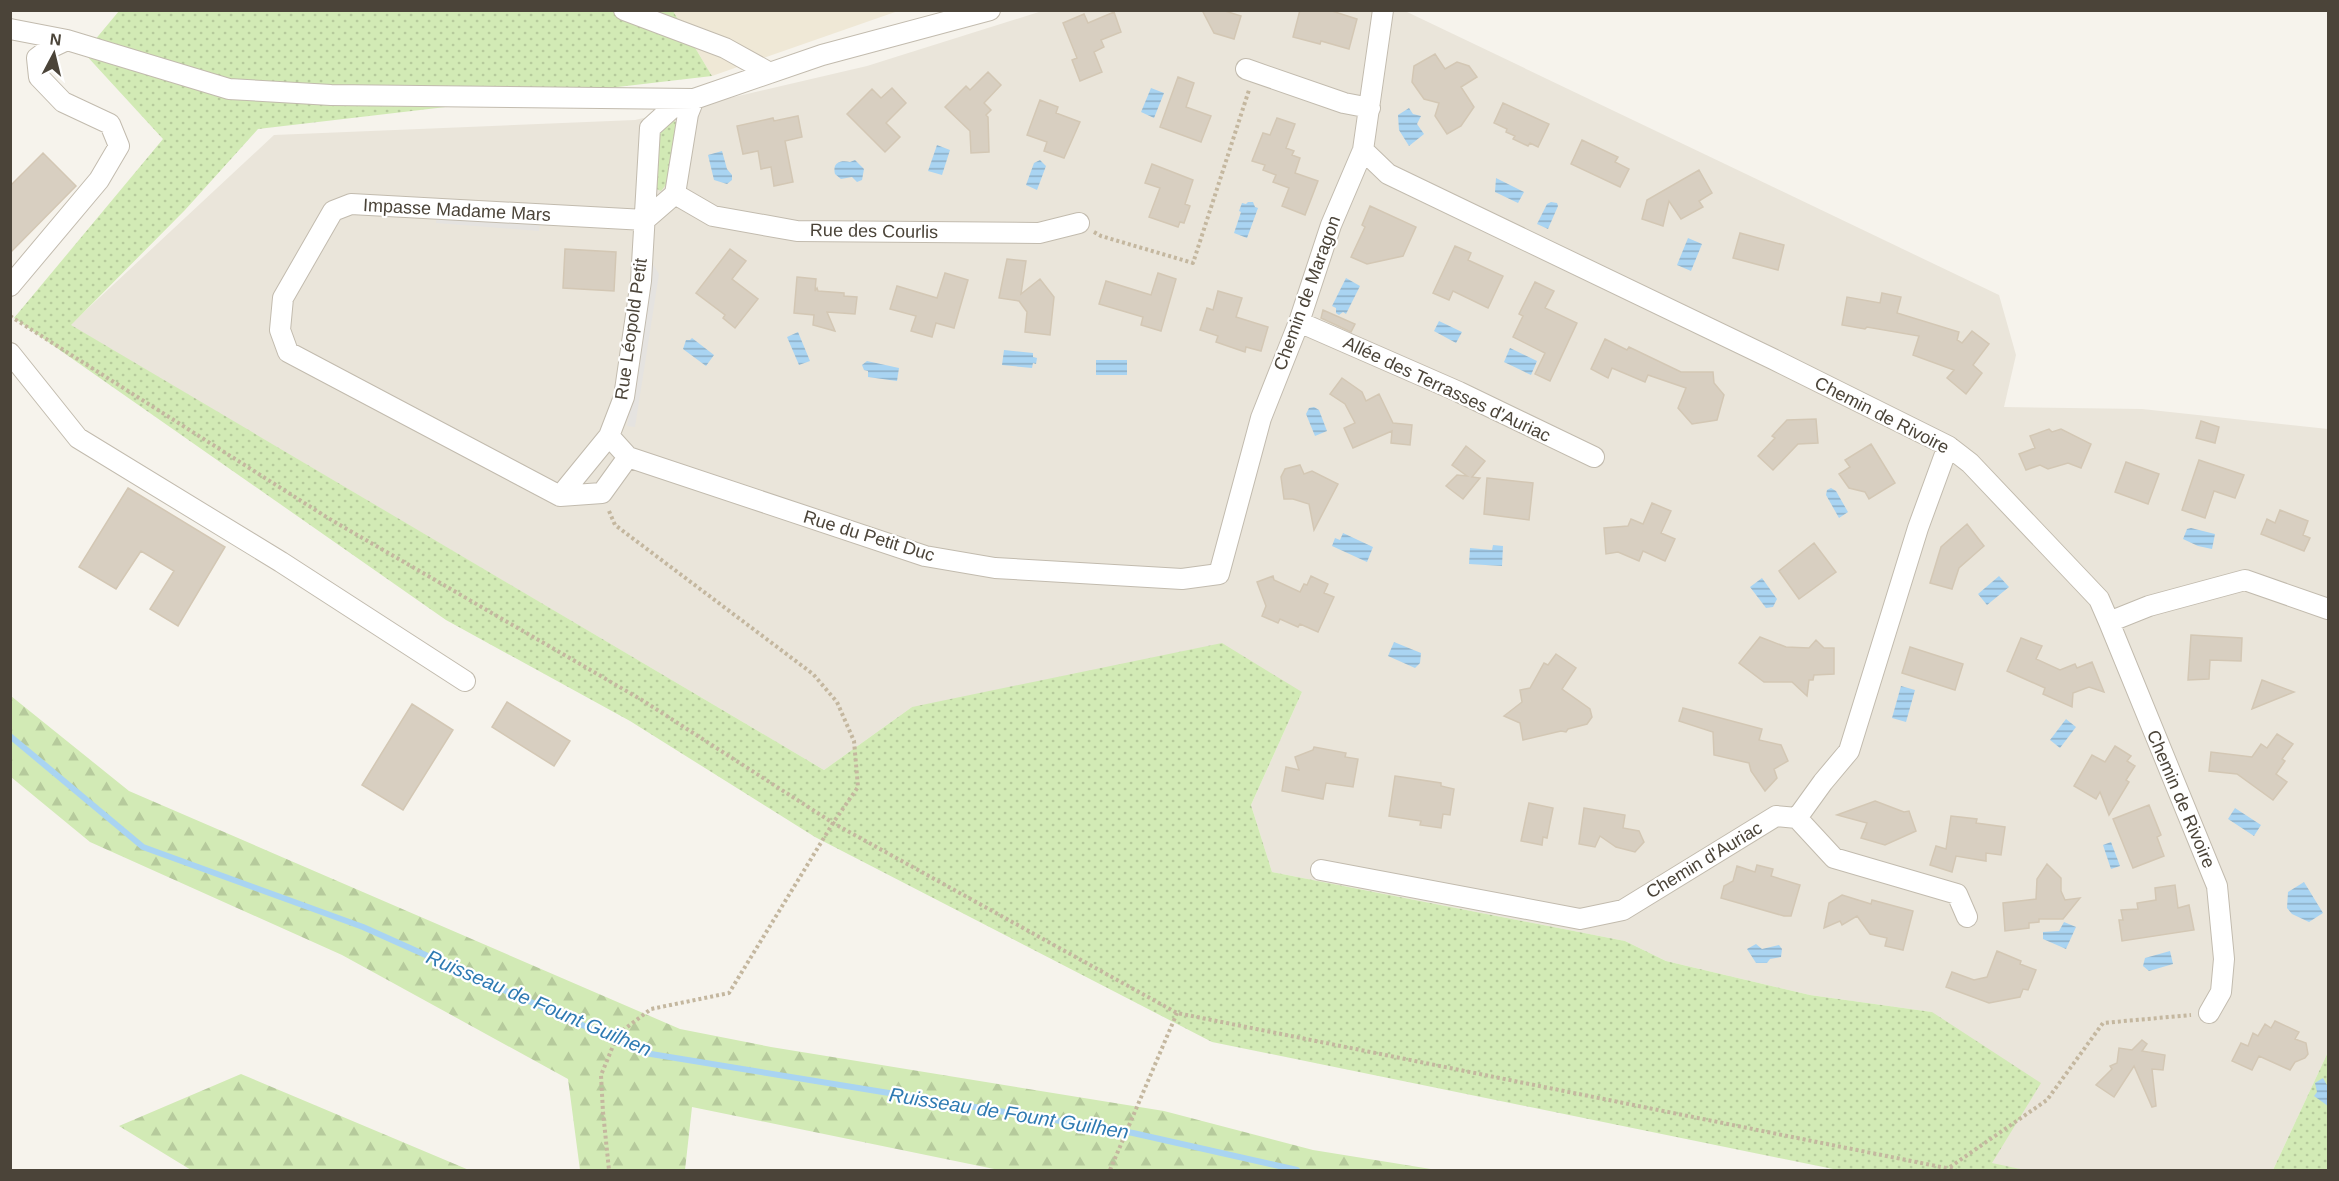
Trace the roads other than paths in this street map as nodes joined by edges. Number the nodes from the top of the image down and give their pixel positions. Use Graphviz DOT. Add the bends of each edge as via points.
graph roads {
  1 [pos="624,10"];
  2 [pos="990,10"];
  3 [pos="1383,10"];
  4 [pos="10,29"];
  5 [pos="67,40"];
  6 [pos="1251,70"];
  7 [pos="770,73"];
  8 [pos="694,99"];
  9 [pos="1370,108"];
  10 [pos="1363,150"];
  11 [pos="675,194"];
  12 [pos="645,220"];
  13 [pos="1079,223"];
  14 [pos="10,285"];
  15 [pos="1299,322"];
  16 [pos="10,353"];
  17 [pos="609,436"];
  18 [pos="1948,446"];
  19 [pos="628,457"];
  20 [pos="1594,457"];
  21 [pos="560,496"];
  22 [pos="1219,574"];
  23 [pos="2328,609"];
  24 [pos="2109,622"];
  25 [pos="465,681"];
  26 [pos="1797,818"];
  27 [pos="1321,870"];
  28 [pos="1967,917"];
  29 [pos="2209,1013"];
  1 -- 7 [label="street" via="725,48"];
  2 -- 7 [label="street"];
  3 -- 9 [label="street, Chemin de Maragon"];
  4 -- 5 [label="street"];
  5 -- 8 [label="street" via="229,89 331,95"];
  5 -- 14 [label="street" via="37,58 39,77 63,102 110,124 119,146 99,180"];
  6 -- 9 [label="street" via="1344,103"];
  7 -- 8 [label="street"];
  8 -- 11 [label="street"];
  8 -- 12 [label="street, Rue Léopold Petit" via="671,109 650,128"];
  9 -- 10 [label="street, Chemin de Maragon"];
  10 -- 15 [label="street, Chemin de Maragon" via="1331,225"];
  10 -- 18 [label="street, Chemin de Rivoire" via="1388,174"];
  11 -- 12 [label="street"];
  11 -- 13 [label="street, Rue des Courlis" via="713,216 797,231 1039,233"];
  12 -- 17 [label="street, Rue Léopold Petit" via="641,281 624,397"];
  12 -- 21 [label="street, Impasse Madame Mars" via="351,204 333,211 283,298 280,330 288,352"];
  15 -- 20 [label="street, Allée des Terrasses d'Auriac" via="1460,392"];
  15 -- 22 [label="street, Chemin de Maragon" via="1261,418"];
  16 -- 25 [label="street" via="78,438"];
  17 -- 19 [label="street, Rue du Petit Duc"];
  17 -- 21 [label="street"];
  18 -- 24 [label="street, Chemin de Rivoire" via="1970,463 2099,599"];
  18 -- 26 [label="street" via="1918,528 1849,751"];
  19 -- 21 [label="street" via="602,493"];
  19 -- 22 [label="street, Rue du Petit Duc" via="925,556 1007,569 1182,579"];
  23 -- 24 [label="street" via="2245,580 2149,606"];
  24 -- 29 [label="street, Chemin de Rivoire" via="2217,886 2224,959 2221,992"];
  26 -- 27 [label="street, Chemin d'Auriac" via="1776,816 1623,910 1580,919"];
  26 -- 28 [label="street" via="1834,858 1957,894"];
}
